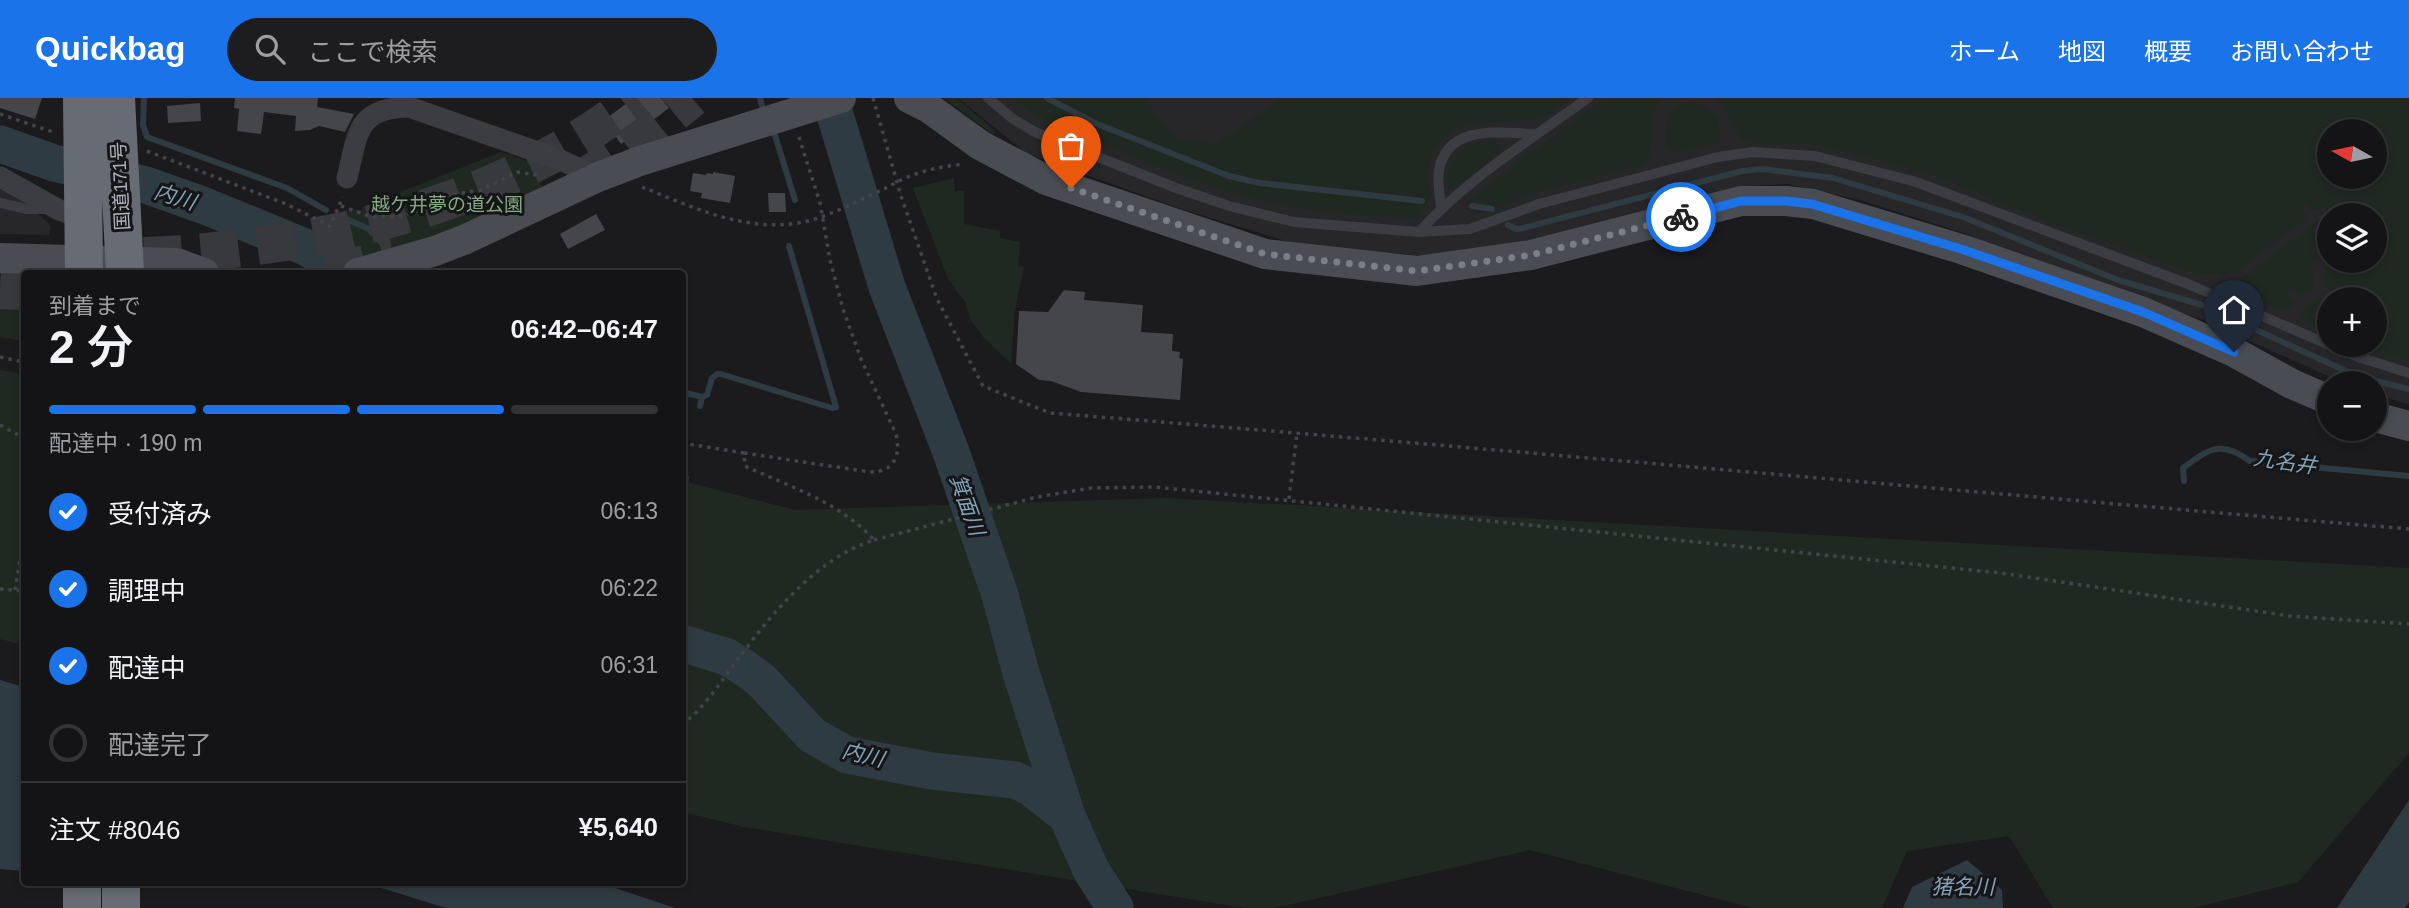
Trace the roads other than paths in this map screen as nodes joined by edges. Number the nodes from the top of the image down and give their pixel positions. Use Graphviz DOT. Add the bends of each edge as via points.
graph roads {
  1 [pos="82,98"];
  2 [pos="116,98"];
  3 [pos="841,98"];
  4 [pos="909,98"];
  5 [pos="988,98"];
  6 [pos="1588,98"];
  7 [pos="403,103"];
  8 [pos="1535,134"];
  9 [pos="603,175"];
  10 [pos="0,177"];
  11 [pos="347,178"];
  12 [pos="0,203"];
  13 [pos="75,208"];
  14 [pos="1441,208"];
  15 [pos="1419,232"];
  16 [pos="123,243"];
  17 [pos="0,258"];
  18 [pos="84,267"];
  19 [pos="196,270"];
  20 [pos="374,270"];
  21 [pos="2409,373"];
  22 [pos="2317,395"];
  23 [pos="2387,420"];
  24 [pos="2409,426"];
  25 [pos="82,886"];
  26 [pos="121,886"];
  27 [pos="82,908"];
  28 [pos="121,908"];
  1 -- 13 [label="highway, 国道171号" via="71,140"];
  2 -- 16 [label="highway, 国道171号" via="128,153"];
  3 -- 9 [label="street"];
  4 -- 22 [label="street" via="969,139 1046,180 1265,254 1417,271 1531,255 1741,201 1812,204 2143,312"];
  5 -- 15 [label="lane" via="1035,132 1229,206 1294,222"];
  6 -- 8 [label="lane"];
  7 -- 9 [label="street"];
  7 -- 11 [label="street" via="375,113 363,124"];
  8 -- 14 [label="lane"];
  8 -- 14 [label="lane" via="1477,133 1456,141 1439,168"];
  9 -- 20 [label="street" via="466,239"];
  10 -- 13 [label="street"];
  12 -- 13 [label="lane" via="27,209"];
  13 -- 16 [label="street"];
  13 -- 18 [label="highway, 国道171号"];
  14 -- 15 [label="lane"];
  15 -- 21 [label="lane" via="1470,229 1539,204 1718,157 1752,152 1815,156 1928,186 2188,284 2355,356"];
  16 -- 18 [label="street"];
  16 -- 19 [label="street"];
  17 -- 18 [label="street"];
  23 -- 24 [label="street"];
  25 -- 27 [label="highway"];
  26 -- 28 [label="highway"];
}
